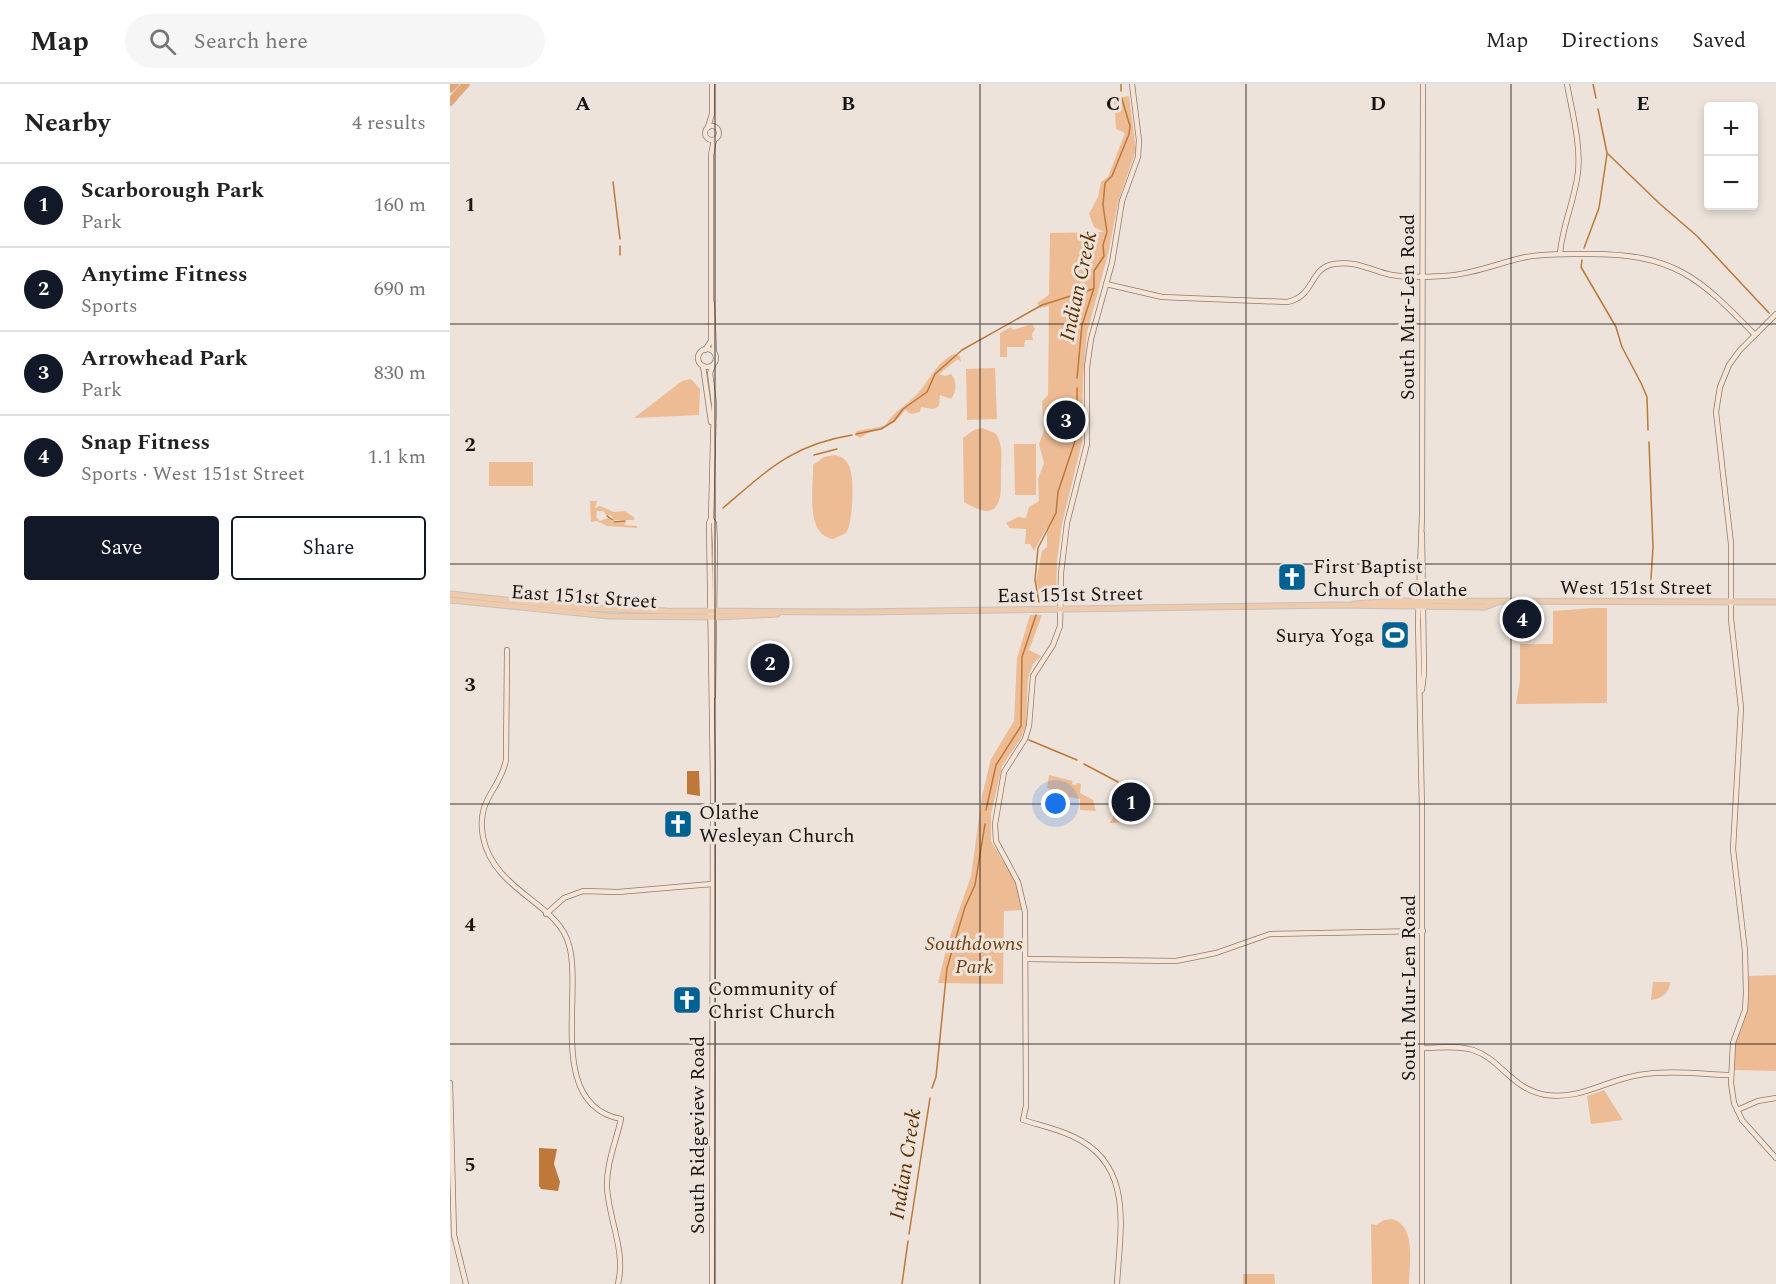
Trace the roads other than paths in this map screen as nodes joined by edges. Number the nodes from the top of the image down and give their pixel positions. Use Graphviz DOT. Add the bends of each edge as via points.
graph roads {
  1 [pos="455,84"];
  2 [pos="466,84"];
  3 [pos="712,84"];
  4 [pos="1132,84"];
  5 [pos="1423,84"];
  6 [pos="1567,84"];
  7 [pos="450,89"];
  8 [pos="450,102"];
  9 [pos="712,114"];
  10 [pos="708,127"];
  11 [pos="716,128"];
  12 [pos="707,138"];
  13 [pos="714,140"];
  14 [pos="711,154"];
  15 [pos="1560,254"];
  16 [pos="1423,276"];
  17 [pos="1106,284"];
  18 [pos="712,303"];
  19 [pos="1776,314"];
  20 [pos="1755,335"];
  21 [pos="705,350"];
  22 [pos="714,352"];
  23 [pos="713,365"];
  24 [pos="703,366"];
  25 [pos="711,422"];
  26 [pos="450,594"];
  27 [pos="450,600"];
  28 [pos="1731,602"];
  29 [pos="1776,602"];
  30 [pos="1421,604"];
  31 [pos="607,609"];
  32 [pos="1061,609"];
  33 [pos="656,611"];
  34 [pos="565,613"];
  35 [pos="712,614"];
  36 [pos="609,616"];
  37 [pos="1418,641"];
  38 [pos="507,650"];
  39 [pos="1424,662"];
  40 [pos="1421,692"];
  41 [pos="712,884"];
  42 [pos="546,914"];
  43 [pos="1423,931"];
  44 [pos="1026,959"];
  45 [pos="1423,1048"];
  46 [pos="1731,1075"];
  47 [pos="450,1083"];
  48 [pos="1776,1098"];
  49 [pos="1737,1110"];
  50 [pos="1776,1158"];
  51 [pos="466,1284"];
  52 [pos="618,1284"];
  53 [pos="712,1284"];
  54 [pos="1117,1284"];
  55 [pos="1422,1284"];
  1 -- 7 [label="highway"];
  2 -- 8 [label="highway"];
  3 -- 9 [label="street"];
  4 -- 17 [label="street" via="1139,150 1122,201"];
  5 -- 16 [label="street, South Mur-Len Road"];
  6 -- 15 [label="street" via="1578,165"];
  9 -- 10 [label="street"];
  9 -- 11 [label="street"];
  10 -- 11 [label="street"];
  10 -- 12 [label="street"];
  11 -- 13 [label="street" via="719,135"];
  12 -- 13 [label="street"];
  12 -- 14 [label="street"];
  13 -- 14 [label="street"];
  14 -- 18 [label="street"];
  15 -- 16 [label="street" via="1527,257 1464,274"];
  15 -- 20 [label="street" via="1628,255 1672,266 1704,285"];
  16 -- 17 [label="street" via="1395,275 1358,264 1335,264 1322,269 1304,295 1287,302 1162,297"];
  16 -- 30 [label="street, South Mur-Len Road"];
  17 -- 32 [label="street" via="1088,359 1087,444 1067,523"];
  18 -- 21 [label="street" via="711,341"];
  18 -- 22 [label="street"];
  19 -- 20 [label="street"];
  20 -- 28 [label="street" via="1729,365 1716,406 1718,453 1731,544"];
  21 -- 22 [label="street"];
  21 -- 24 [label="street" via="699,357"];
  22 -- 23 [label="street"];
  23 -- 24 [label="street"];
  23 -- 25 [label="street, South Ridgeview Road"];
  24 -- 25 [label="street, South Ridgeview Road"];
  25 -- 35 [label="street, South Ridgeview Road"];
  26 -- 31 [label="main road, East 151st Street"];
  27 -- 34 [label="main road, East 151st Street"];
  28 -- 29 [label="main road, West 151st Street"];
  28 -- 30 [label="main road, West 151st Street"];
  28 -- 46 [label="street" via="1741,708 1733,849 1746,956 1746,993 1745,1010 1733,1043"];
  30 -- 32 [label="main road, East 151st Street"];
  30 -- 37 [label="street, South Mur-Len Road"];
  30 -- 39 [label="street, South Mur-Len Road"];
  31 -- 33 [label="main road, East 151st Street"];
  31 -- 34 [label="main road"];
  32 -- 35 [label="main road, East 151st Street"];
  32 -- 44 [label="street" via="1057,638 1033,676 1029,726 1004,772 995,824 996,841 1024,901"];
  33 -- 35 [label="main road, East 151st Street"];
  33 -- 36 [label="main road" via="618,612"];
  34 -- 36 [label="main road, East 151st Street"];
  35 -- 36 [label="main road, East 151st Street"];
  35 -- 41 [label="street, South Ridgeview Road"];
  37 -- 39 [label="street"];
  37 -- 40 [label="street, South Mur-Len Road"];
  38 -- 42 [label="street" via="506,760 501,777 486,798 483,833 489,856 499,872"];
  39 -- 40 [label="street, South Mur-Len Road"];
  40 -- 43 [label="street, South Mur-Len Road"];
  41 -- 42 [label="street" via="584,891 564,898"];
  41 -- 53 [label="street, South Ridgeview Road"];
  42 -- 52 [label="street" via="570,946 572,1045 578,1079 599,1109 621,1119 607,1185 621,1256"];
  43 -- 44 [label="street" via="1270,934 1216,953 1176,961"];
  43 -- 45 [label="street, South Mur-Len Road"];
  44 -- 54 [label="street" via="1023,1120 1083,1142 1101,1156 1112,1173 1121,1215"];
  45 -- 46 [label="street" via="1472,1050 1521,1086 1548,1095 1583,1093 1643,1074"];
  45 -- 55 [label="street, South Mur-Len Road"];
  46 -- 49 [label="street"];
  47 -- 51 [label="street" via="454,1235"];
  48 -- 49 [label="street"];
  49 -- 50 [label="street" via="1749,1130"];
}
